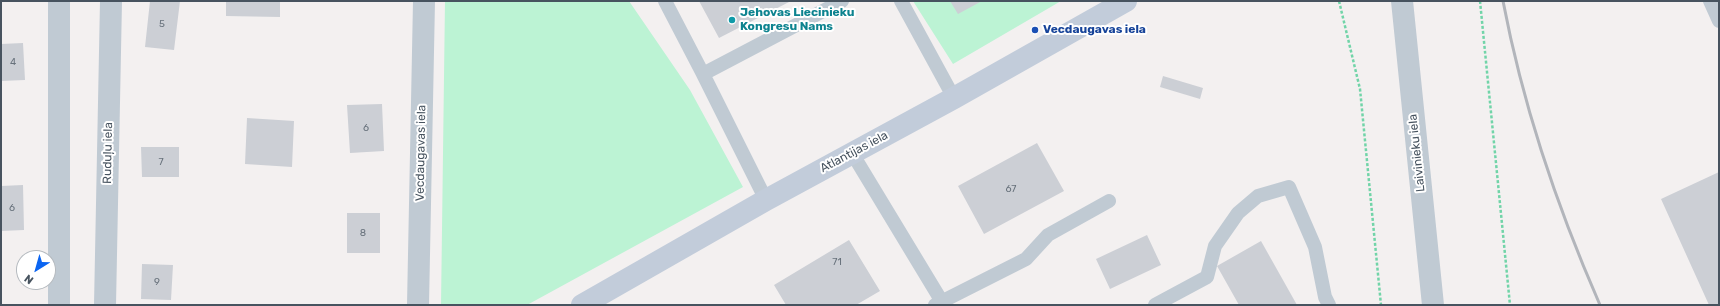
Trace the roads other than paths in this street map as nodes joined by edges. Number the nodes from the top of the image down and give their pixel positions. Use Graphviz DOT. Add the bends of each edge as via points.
graph roads {
  1 [pos="59,1"];
  2 [pos="111,1"];
  3 [pos="424,1"];
  4 [pos="665,1"];
  5 [pos="842,1"];
  6 [pos="901,1"];
  7 [pos="1126,1"];
  8 [pos="1402,1"];
  9 [pos="1710,1"];
  10 [pos="1719,21"];
  11 [pos="703,74"];
  12 [pos="954,98"];
  13 [pos="852,153"];
  14 [pos="766,200"];
  15 [pos="1109,201"];
  16 [pos="940,304"];
  17 [pos="58,305"];
  18 [pos="105,305"];
  19 [pos="418,305"];
  20 [pos="582,305"];
  21 [pos="1155,305"];
  22 [pos="1329,305"];
  23 [pos="1433,305"];
  1 -- 17 [label="street"];
  2 -- 18 [label="street, Ruduļu iela"];
  3 -- 19 [label="street, Vecdaugavas iela"];
  4 -- 11 [label="lane"];
  5 -- 11 [label="lane"];
  6 -- 12 [label="lane"];
  7 -- 12 [label="main road, Atlantijas iela"];
  8 -- 23 [label="street, Laivinieku iela"];
  9 -- 10 [label="lane"];
  11 -- 14 [label="lane"];
  12 -- 13 [label="main road, Atlantijas iela"];
  13 -- 14 [label="main road, Atlantijas iela"];
  13 -- 16 [label="lane"];
  14 -- 20 [label="main road, Atlantijas iela"];
  15 -- 16 [label="lane" via="1048,235 1026,258"];
  21 -- 22 [label="lane" via="1208,277 1216,246 1238,214 1258,196 1289,187 1315,247 1325,297"];
}
